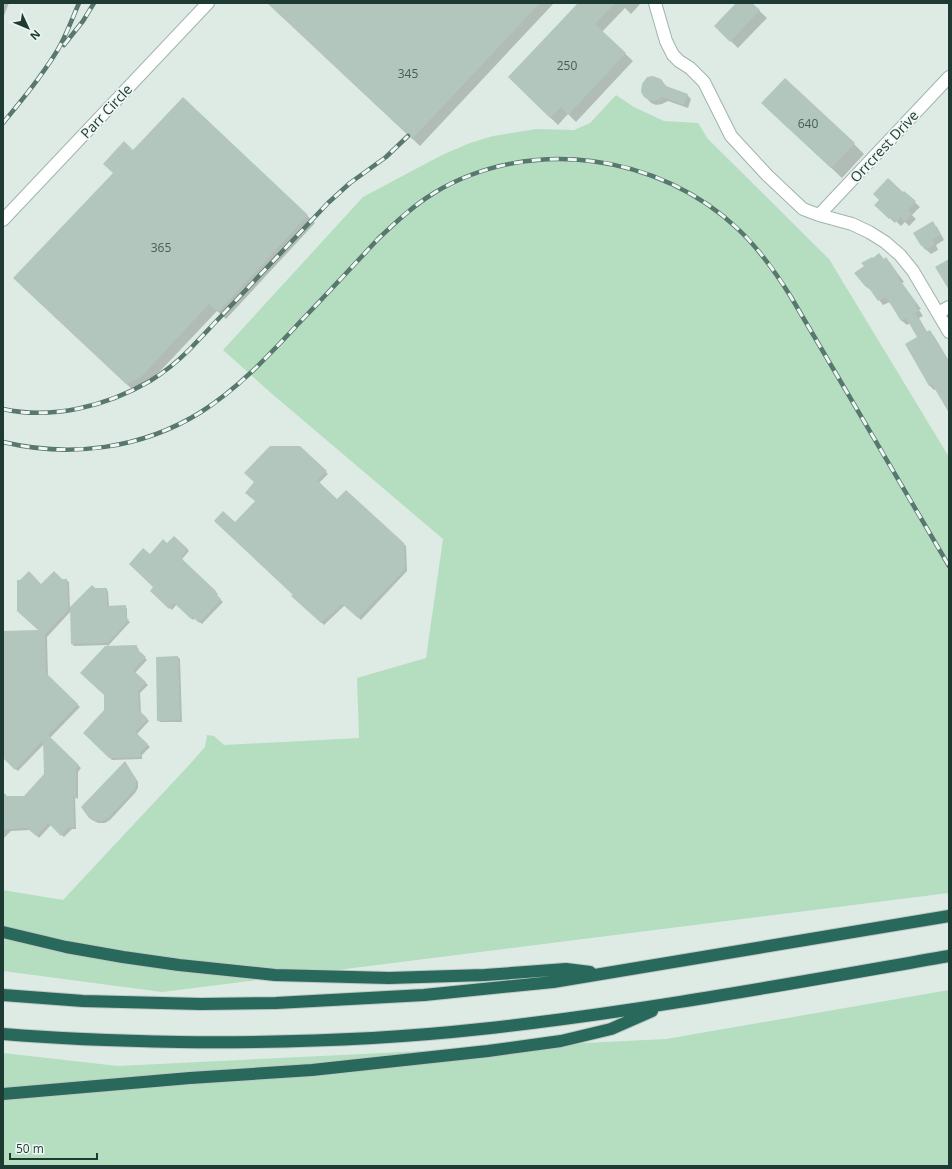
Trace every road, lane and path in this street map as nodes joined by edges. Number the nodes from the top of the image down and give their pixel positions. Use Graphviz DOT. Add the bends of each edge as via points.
graph roads {
  1 [pos="208,3"];
  2 [pos="655,3"];
  3 [pos="949,77"];
  4 [pos="819,215"];
  5 [pos="3,220"];
  6 [pos="949,307"];
  7 [pos="938,313"];
  8 [pos="949,332"];
  9 [pos="949,916"];
  10 [pos="3,932"];
  11 [pos="949,956"];
  12 [pos="602,974"];
  13 [pos="3,995"];
  14 [pos="667,1005"];
  15 [pos="3,1034"];
  16 [pos="3,1094"];
  1 -- 5 [label="street, Parr Circle"];
  2 -- 4 [label="street" via="673,56 704,82 731,136 803,209"];
  3 -- 4 [label="street, Orrcrest Drive"];
  4 -- 7 [label="street" via="852,224 885,242 913,271"];
  6 -- 7 [label="street"];
  7 -- 8 [label="street"];
  9 -- 12 [label="highway"];
  10 -- 12 [label="highway" via="123,957 275,975 389,978 566,969"];
  11 -- 14 [label="highway"];
  12 -- 13 [label="highway" via="554,982 424,995 276,1003 83,1001"];
  14 -- 15 [label="highway" via="480,1029 300,1041 131,1041"];
  14 -- 16 [label="highway" via="611,1029 561,1040 488,1051 312,1070"];
}
